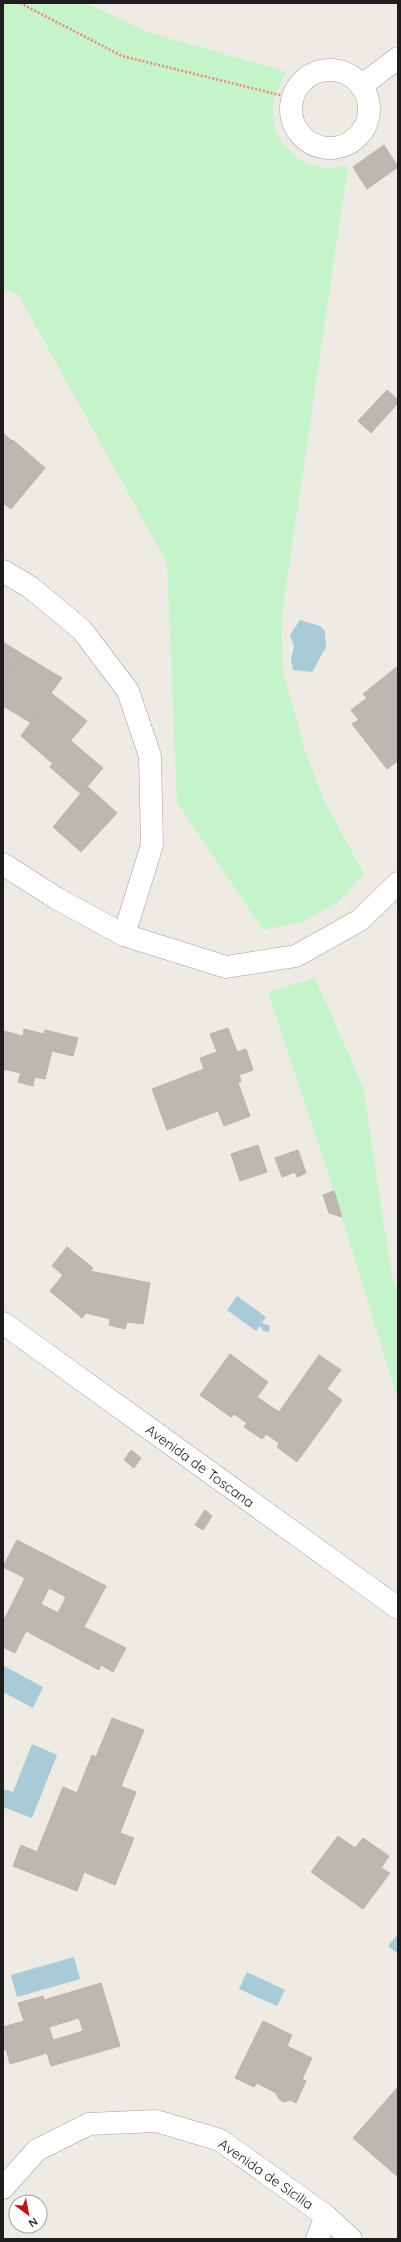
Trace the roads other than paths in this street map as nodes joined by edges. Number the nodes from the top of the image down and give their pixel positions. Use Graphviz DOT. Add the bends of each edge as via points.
graph roads {
  1 [pos="398,58"];
  2 [pos="361,86"];
  3 [pos="3,571"];
  4 [pos="3,864"];
  5 [pos="398,883"];
  6 [pos="124,935"];
  7 [pos="3,1323"];
  8 [pos="398,1608"];
  9 [pos="3,2188"];
  10 [pos="326,2216"];
  11 [pos="317,2239"];
  12 [pos="351,2239"];
  1 -- 2 [label="street"];
  2 -- 2 [label="street" via="368,105 366,124 349,144 323,148 310,144 300,135 293,124 290,110 292,98 306,78 317,72 329,70 347,74"];
  3 -- 6 [label="street" via="30,587 82,630 128,691 150,756 152,845"];
  4 -- 6 [label="street" via="56,898"];
  5 -- 6 [label="street" via="360,920 296,956 226,967"];
  7 -- 8 [label="street, Avenida de Toscana"];
  9 -- 10 [label="street, Avenida de Sicilia" via="38,2150 89,2124 156,2121 220,2140"];
  10 -- 11 [label="street"];
  10 -- 12 [label="street, Avenida de Sicilia"];
}
